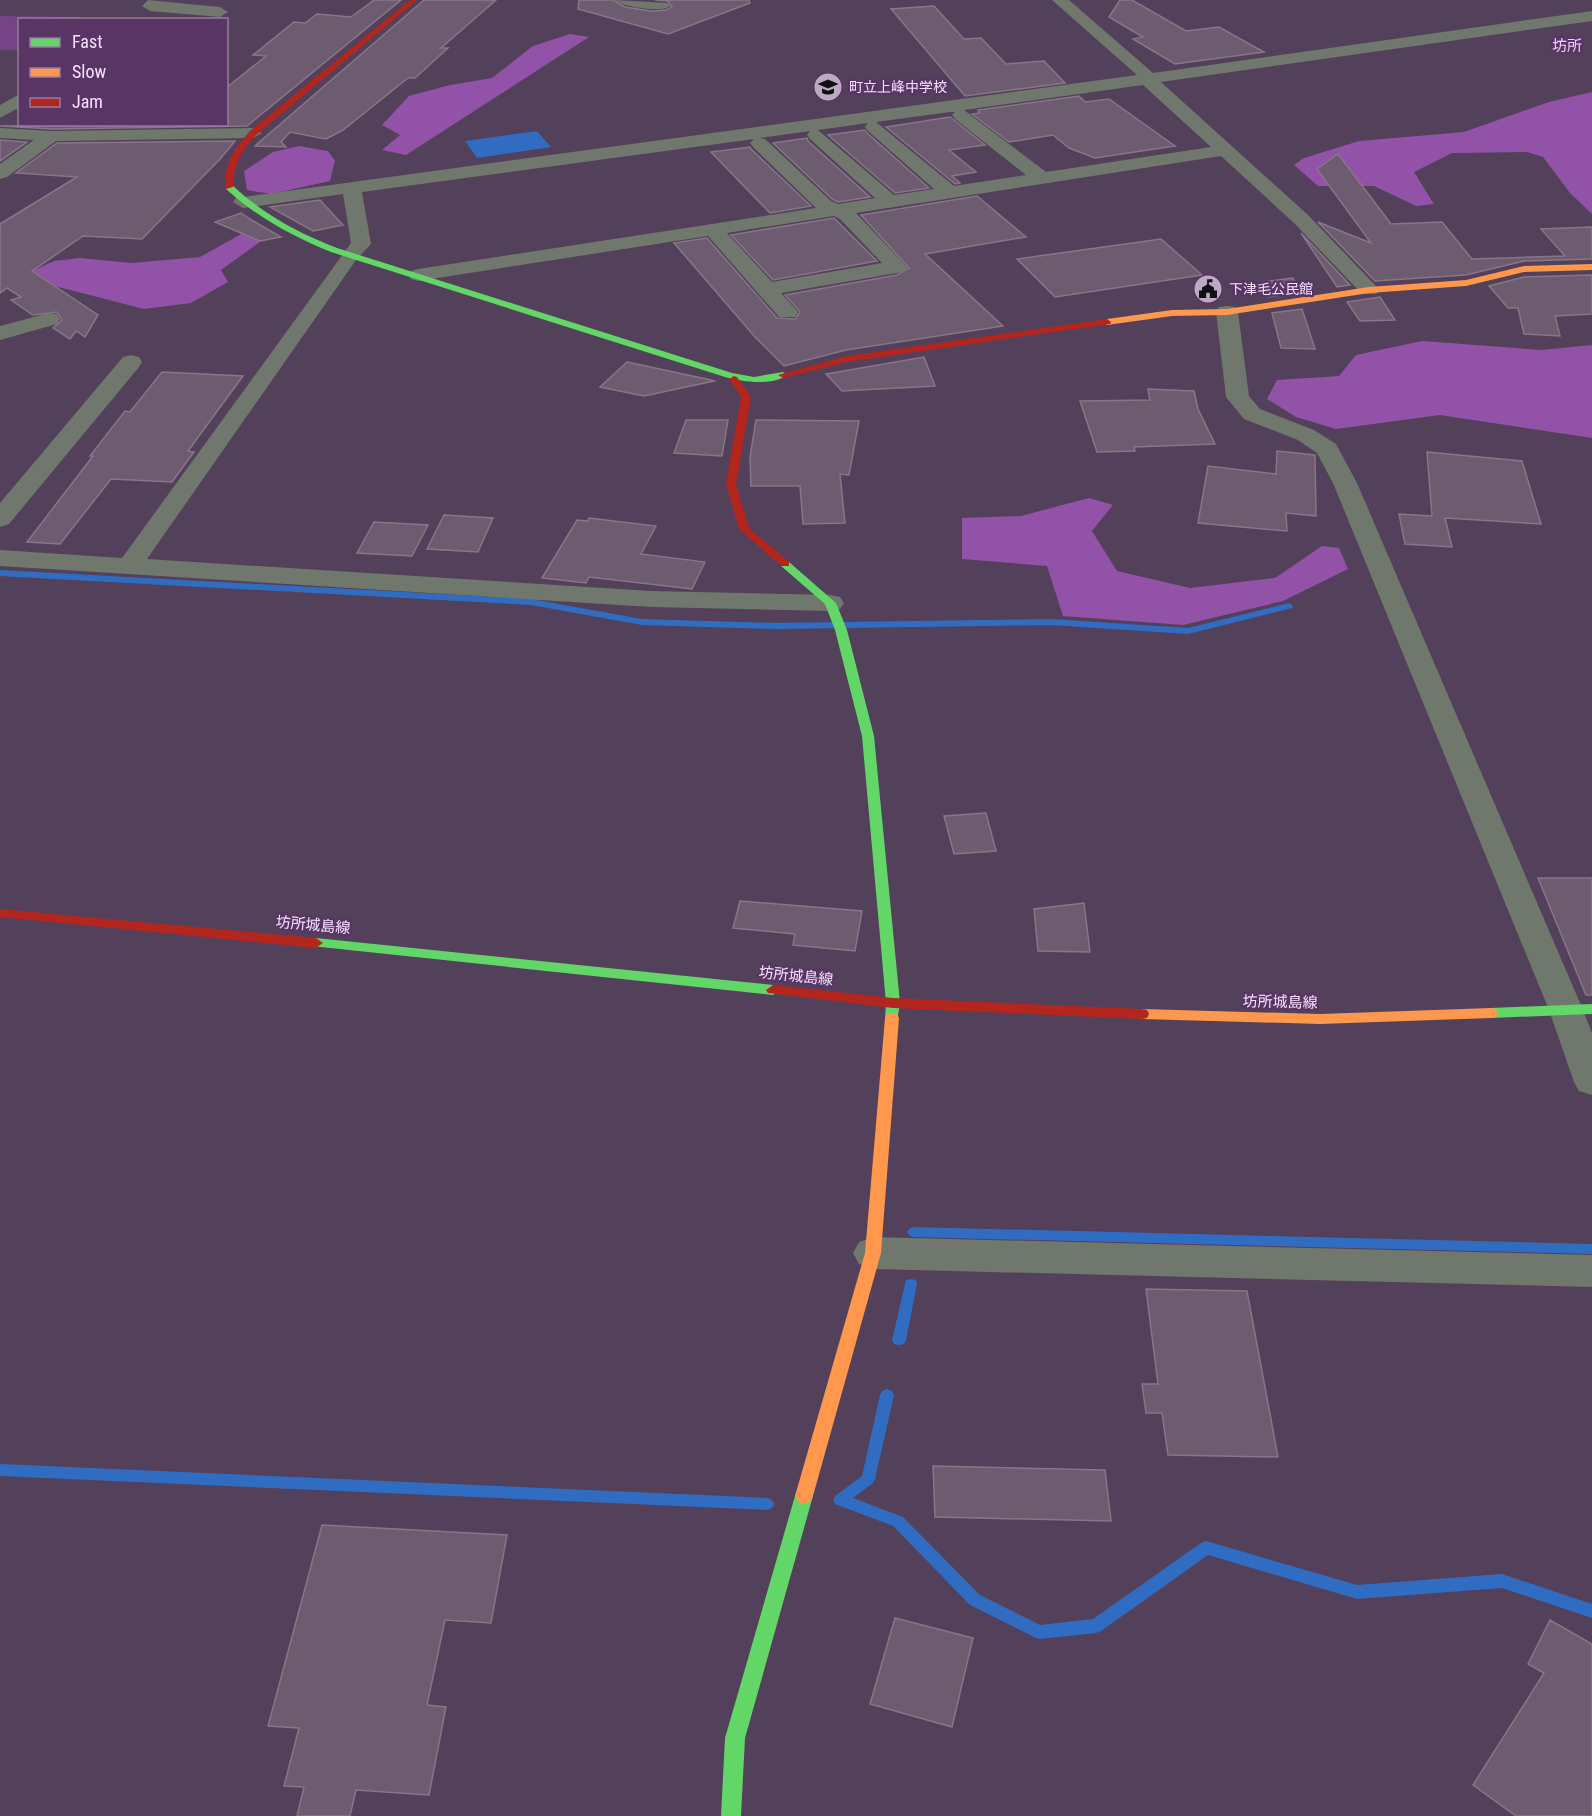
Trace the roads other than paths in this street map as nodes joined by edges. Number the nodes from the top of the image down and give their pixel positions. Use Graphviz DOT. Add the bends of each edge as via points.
graph roads {
  1 [pos="158,0"];
  2 [pos="414,0"];
  3 [pos="623,0"];
  4 [pos="1060,0"];
  5 [pos="667,3"];
  6 [pos="220,12"];
  7 [pos="1592,16"];
  8 [pos="642,18"];
  9 [pos="1147,80"];
  10 [pos="18,100"];
  11 [pos="0,113"];
  12 [pos="961,115"];
  13 [pos="874,127"];
  14 [pos="0,133"];
  15 [pos="253,133"];
  16 [pos="816,135"];
  17 [pos="52,136"];
  18 [pos="759,143"];
  19 [pos="1225,150"];
  20 [pos="0,173"];
  21 [pos="1042,178"];
  22 [pos="352,188"];
  23 [pos="950,193"];
  24 [pos="243,202"];
  25 [pos="890,202"];
  26 [pos="836,210"];
  27 [pos="713,229"];
  28 [pos="348,256"];
  29 [pos="1592,267"];
  30 [pos="418,275"];
  31 [pos="767,289"];
  32 [pos="1369,290"];
  33 [pos="787,312"];
  34 [pos="1227,312"];
  35 [pos="50,319"];
  36 [pos="9,324"];
  37 [pos="131,362"];
  38 [pos="734,379"];
  39 [pos="0,519"];
  40 [pos="0,558"];
  41 [pos="129,566"];
  42 [pos="830,603"];
  43 [pos="0,913"];
  44 [pos="893,1003"];
  45 [pos="1579,1009"];
  46 [pos="1592,1082"];
  47 [pos="873,1253"];
  48 [pos="1592,1271"];
  49 [pos="731,1816"];
  1 -- 6 [label="street" via="150,6"];
  2 -- 15 [label="street"];
  3 -- 5 [label="street"];
  4 -- 9 [label="street" via="1144,73"];
  5 -- 8 [label="street"];
  7 -- 9 [label="street"];
  9 -- 19 [label="street"];
  9 -- 22 [label="street"];
  10 -- 11 [label="street"];
  12 -- 21 [label="street"];
  13 -- 23 [label="street"];
  14 -- 17 [label="street"];
  15 -- 17 [label="street"];
  15 -- 24 [label="street" via="228,168 229,187"];
  16 -- 25 [label="street"];
  17 -- 20 [label="street"];
  18 -- 26 [label="street" via="824,205"];
  19 -- 21 [label="street"];
  19 -- 32 [label="street" via="1301,219"];
  21 -- 23 [label="street"];
  22 -- 24 [label="street"];
  22 -- 28 [label="street" via="361,244"];
  23 -- 25 [label="street"];
  24 -- 28 [label="street" via="303,239"];
  25 -- 26 [label="street"];
  26 -- 27 [label="street"];
  26 -- 31 [label="street" via="847,215 897,267"];
  27 -- 30 [label="street"];
  27 -- 31 [label="street"];
  28 -- 30 [label="street"];
  28 -- 41 [label="street"];
  29 -- 32 [label="street" via="1524,269 1466,283"];
  30 -- 38 [label="street"];
  31 -- 33 [label="street"];
  32 -- 34 [label="street"];
  34 -- 38 [label="street" via="1162,314 847,359 769,379"];
  34 -- 45 [label="street" via="1238,398 1252,414 1306,435 1327,449"];
  35 -- 36 [label="street"];
  37 -- 39 [label="street"];
  38 -- 42 [label="street" via="746,397 731,484 744,529"];
  40 -- 41 [label="street"];
  41 -- 42 [label="street" via="651,599"];
  42 -- 44 [label="street" via="841,630 868,736"];
  43 -- 44 [label="street, 坊所城島線" via="407,951"];
  44 -- 45 [label="street, 坊所城島線" via="1320,1019"];
  44 -- 47 [label="street"];
  45 -- 46 [label="street"];
  47 -- 48 [label="street"];
  47 -- 49 [label="street" via="735,1738"];
}
